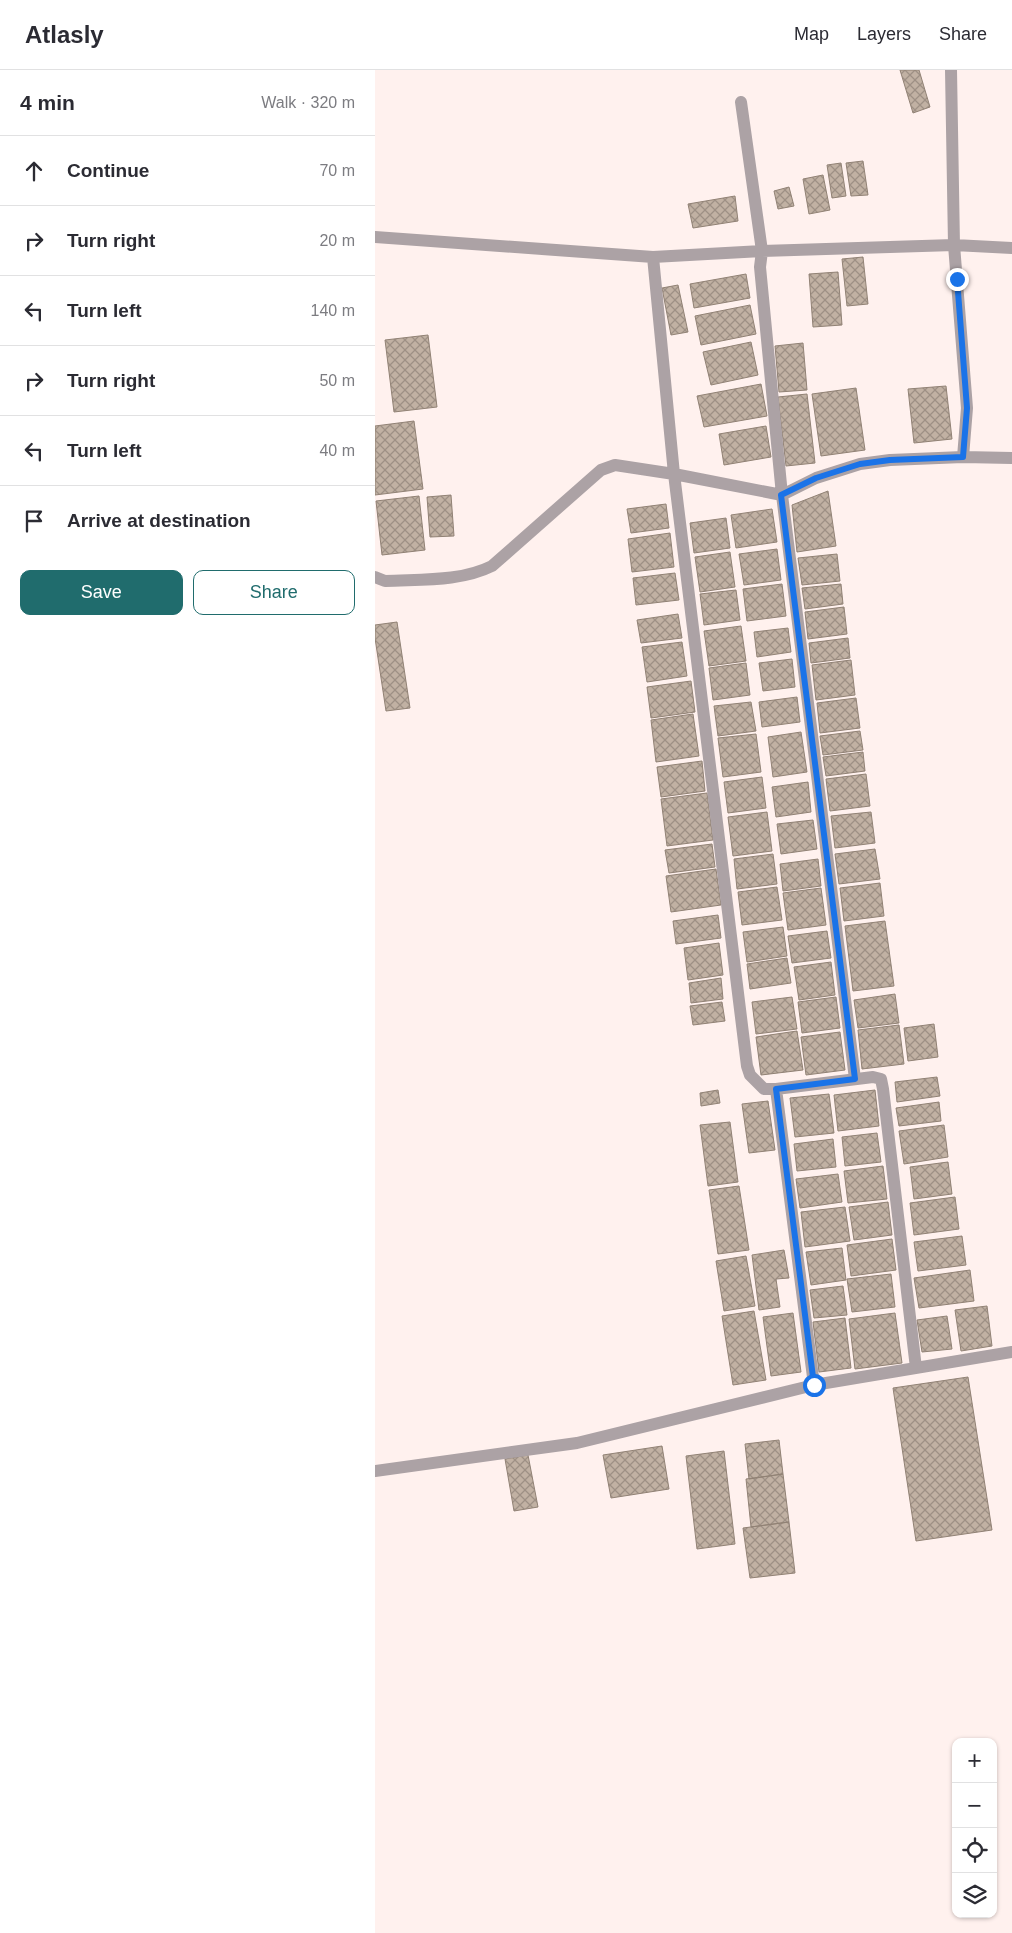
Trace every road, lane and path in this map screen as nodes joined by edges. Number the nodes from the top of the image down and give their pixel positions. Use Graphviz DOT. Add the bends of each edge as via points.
graph roads {
  1 [pos="951,70"];
  2 [pos="741,102"];
  3 [pos="375,238"];
  4 [pos="954,245"];
  5 [pos="1012,248"];
  6 [pos="762,251"];
  7 [pos="653,257"];
  8 [pos="963,457"];
  9 [pos="1012,458"];
  10 [pos="674,474"];
  11 [pos="781,495"];
  12 [pos="375,577"];
  13 [pos="855,1079"];
  14 [pos="776,1089"];
  15 [pos="1012,1352"];
  16 [pos="916,1368"];
  17 [pos="814,1385"];
  18 [pos="375,1471"];
  1 -- 4 [label="street"];
  2 -- 6 [label="street"];
  3 -- 7 [label="street"];
  4 -- 5 [label="street"];
  4 -- 6 [label="street"];
  4 -- 8 [label="street" via="967,408"];
  6 -- 7 [label="street"];
  6 -- 11 [label="street" via="760,267"];
  7 -- 10 [label="street"];
  8 -- 9 [label="street"];
  8 -- 11 [label="street" via="860,464 816,478"];
  10 -- 11 [label="street"];
  10 -- 12 [label="street" via="607,466 492,566 464,576 385,581"];
  10 -- 14 [label="street" via="747,1066 750,1075 764,1089"];
  11 -- 13 [label="street"];
  13 -- 14 [label="street"];
  13 -- 16 [label="street" via="881,1079 883,1088"];
  14 -- 17 [label="street"];
  15 -- 16 [label="street"];
  16 -- 17 [label="street"];
  17 -- 18 [label="street" via="577,1443"];
}
